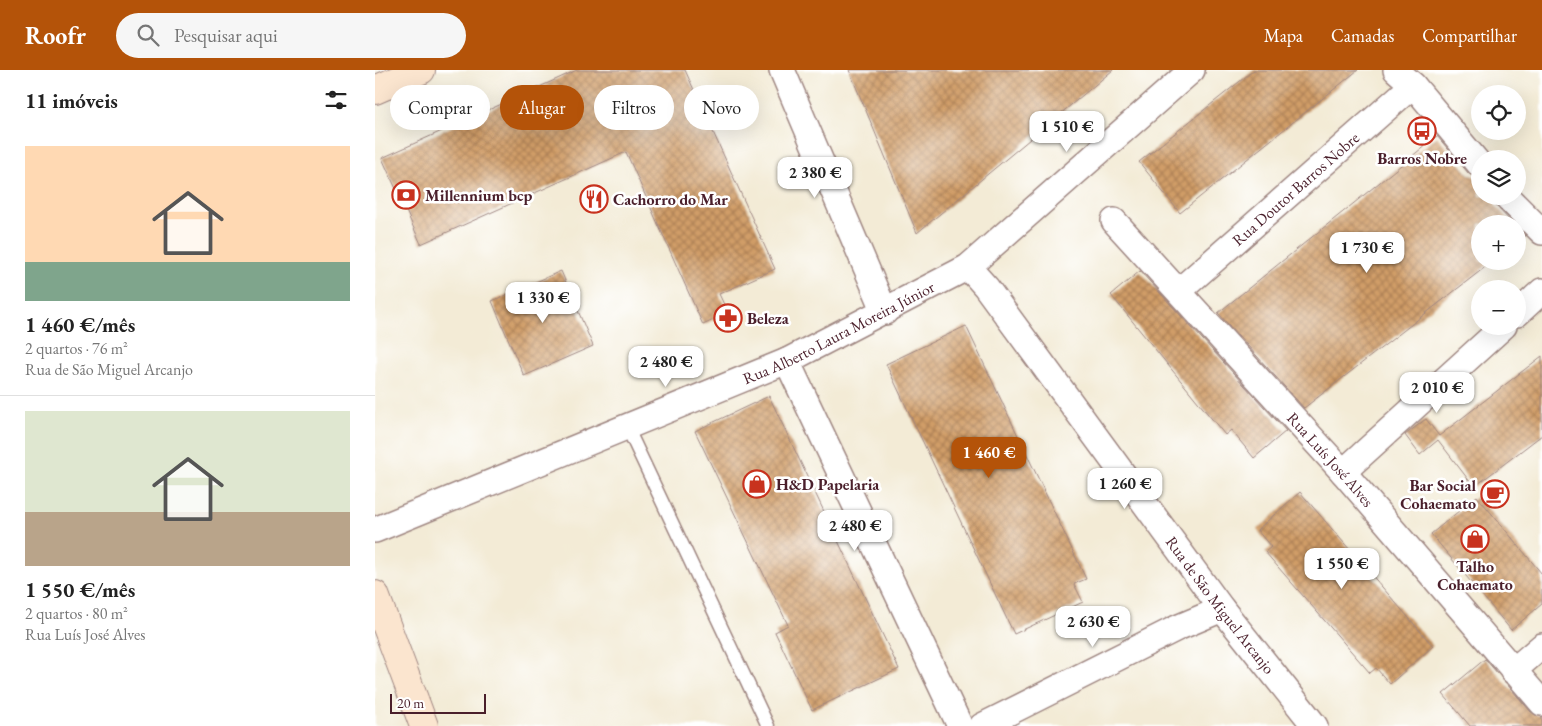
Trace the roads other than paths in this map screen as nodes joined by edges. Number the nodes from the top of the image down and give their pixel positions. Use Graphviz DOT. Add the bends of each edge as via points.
graph roads {
  1 [pos="421,70"];
  2 [pos="783,70"];
  3 [pos="1192,70"];
  4 [pos="1405,78"];
  5 [pos="375,90"];
  6 [pos="1471,155"];
  7 [pos="1515,205"];
  8 [pos="1114,221"];
  9 [pos="1542,232"];
  10 [pos="968,267"];
  11 [pos="1179,292"];
  12 [pos="1542,292"];
  13 [pos="1526,306"];
  14 [pos="885,312"];
  15 [pos="1493,335"];
  16 [pos="787,361"];
  17 [pos="626,425"];
  18 [pos="1343,472"];
  19 [pos="375,530"];
  20 [pos="375,594"];
  21 [pos="1222,610"];
  22 [pos="1542,646"];
  23 [pos="1513,671"];
  24 [pos="1542,703"];
  25 [pos="424,726"];
  26 [pos="768,726"];
  27 [pos="960,726"];
  28 [pos="981,726"];
  29 [pos="1315,726"];
  1 -- 5 [label="main road"];
  2 -- 14 [label="street"];
  3 -- 10 [label="street, Rua Alberto Laura Moreira Júnior"];
  4 -- 6 [label="street"];
  4 -- 11 [label="street, Rua Doutor Barros Nobre"];
  7 -- 9 [label="street"];
  8 -- 11 [label="street, Rua Luís José Alves"];
  10 -- 14 [label="street, Rua Alberto Laura Moreira Júnior"];
  10 -- 21 [label="street, Rua de São Miguel Arcanjo" via="987,287"];
  11 -- 18 [label="street, Rua Luís José Alves"];
  12 -- 13 [label="street"];
  14 -- 16 [label="street, Rua Alberto Laura Moreira Júnior"];
  15 -- 18 [label="street"];
  16 -- 17 [label="street, Rua Alberto Laura Moreira Júnior"];
  16 -- 27 [label="street"];
  17 -- 19 [label="street, Rua Alberto Laura Moreira Júnior"];
  17 -- 26 [label="lane"];
  18 -- 23 [label="street, Rua Luís José Alves"];
  20 -- 25 [label="main road"];
  21 -- 28 [label="street" via="1177,628"];
  21 -- 29 [label="street, Rua de São Miguel Arcanjo"];
  22 -- 23 [label="street"];
  23 -- 24 [label="street, Rua Luís José Alves"];
}
